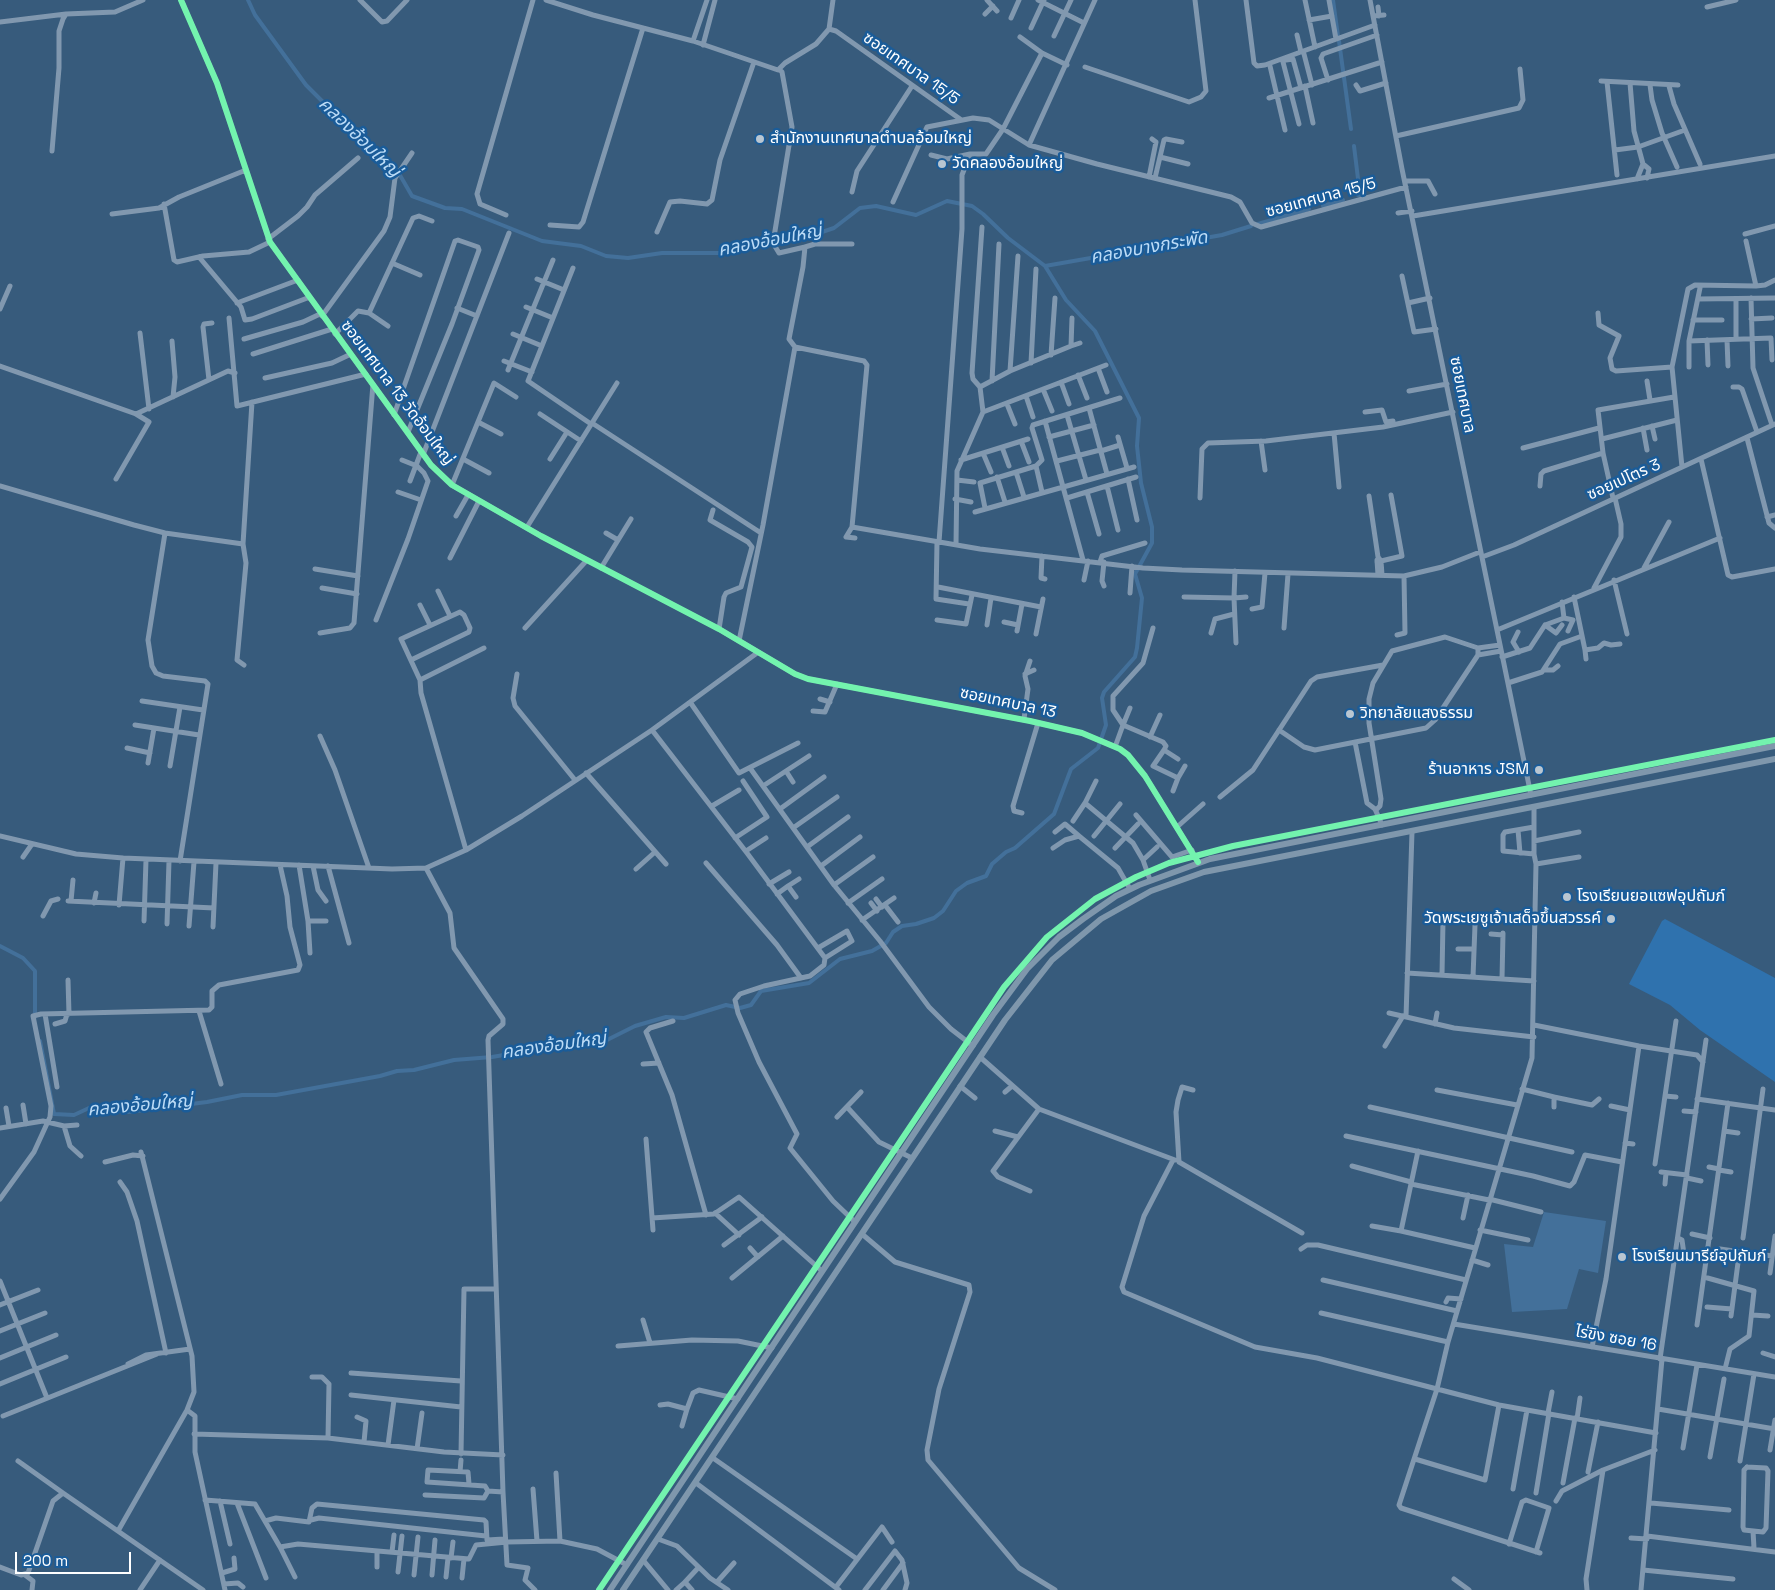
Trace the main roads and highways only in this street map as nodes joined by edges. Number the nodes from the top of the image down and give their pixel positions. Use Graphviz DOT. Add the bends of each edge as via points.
graph roads {
  1 [pos="1775,746"];
  2 [pos="1775,759"];
  3 [pos="1573,786"];
  4 [pos="1531,795"];
  5 [pos="1576,799"];
  6 [pos="1534,808"];
  7 [pos="956,1093"];
  8 [pos="908,1143"];
  9 [pos="901,1174"];
  10 [pos="860,1216"];
  11 [pos="610,1590"];
  12 [pos="624,1590"];
  1 -- 3 [label="main road"];
  2 -- 5 [label="main road"];
  3 -- 4 [label="main road"];
  3 -- 5 [label="main road"];
  4 -- 6 [label="main road"];
  4 -- 8 [label="main road" via="1198,862 1130,889 1083,919 1042,954 1013,987"];
  5 -- 6 [label="main road"];
  6 -- 7 [label="main road" via="1204,872 1126,903 1052,960 1022,996"];
  7 -- 8 [label="main road" via="941,1107 911,1151 907,1148"];
  7 -- 9 [label="main road"];
  8 -- 10 [label="main road"];
  9 -- 10 [label="main road" via="904,1166 900,1164"];
  9 -- 12 [label="main road"];
  10 -- 11 [label="main road"];
}
